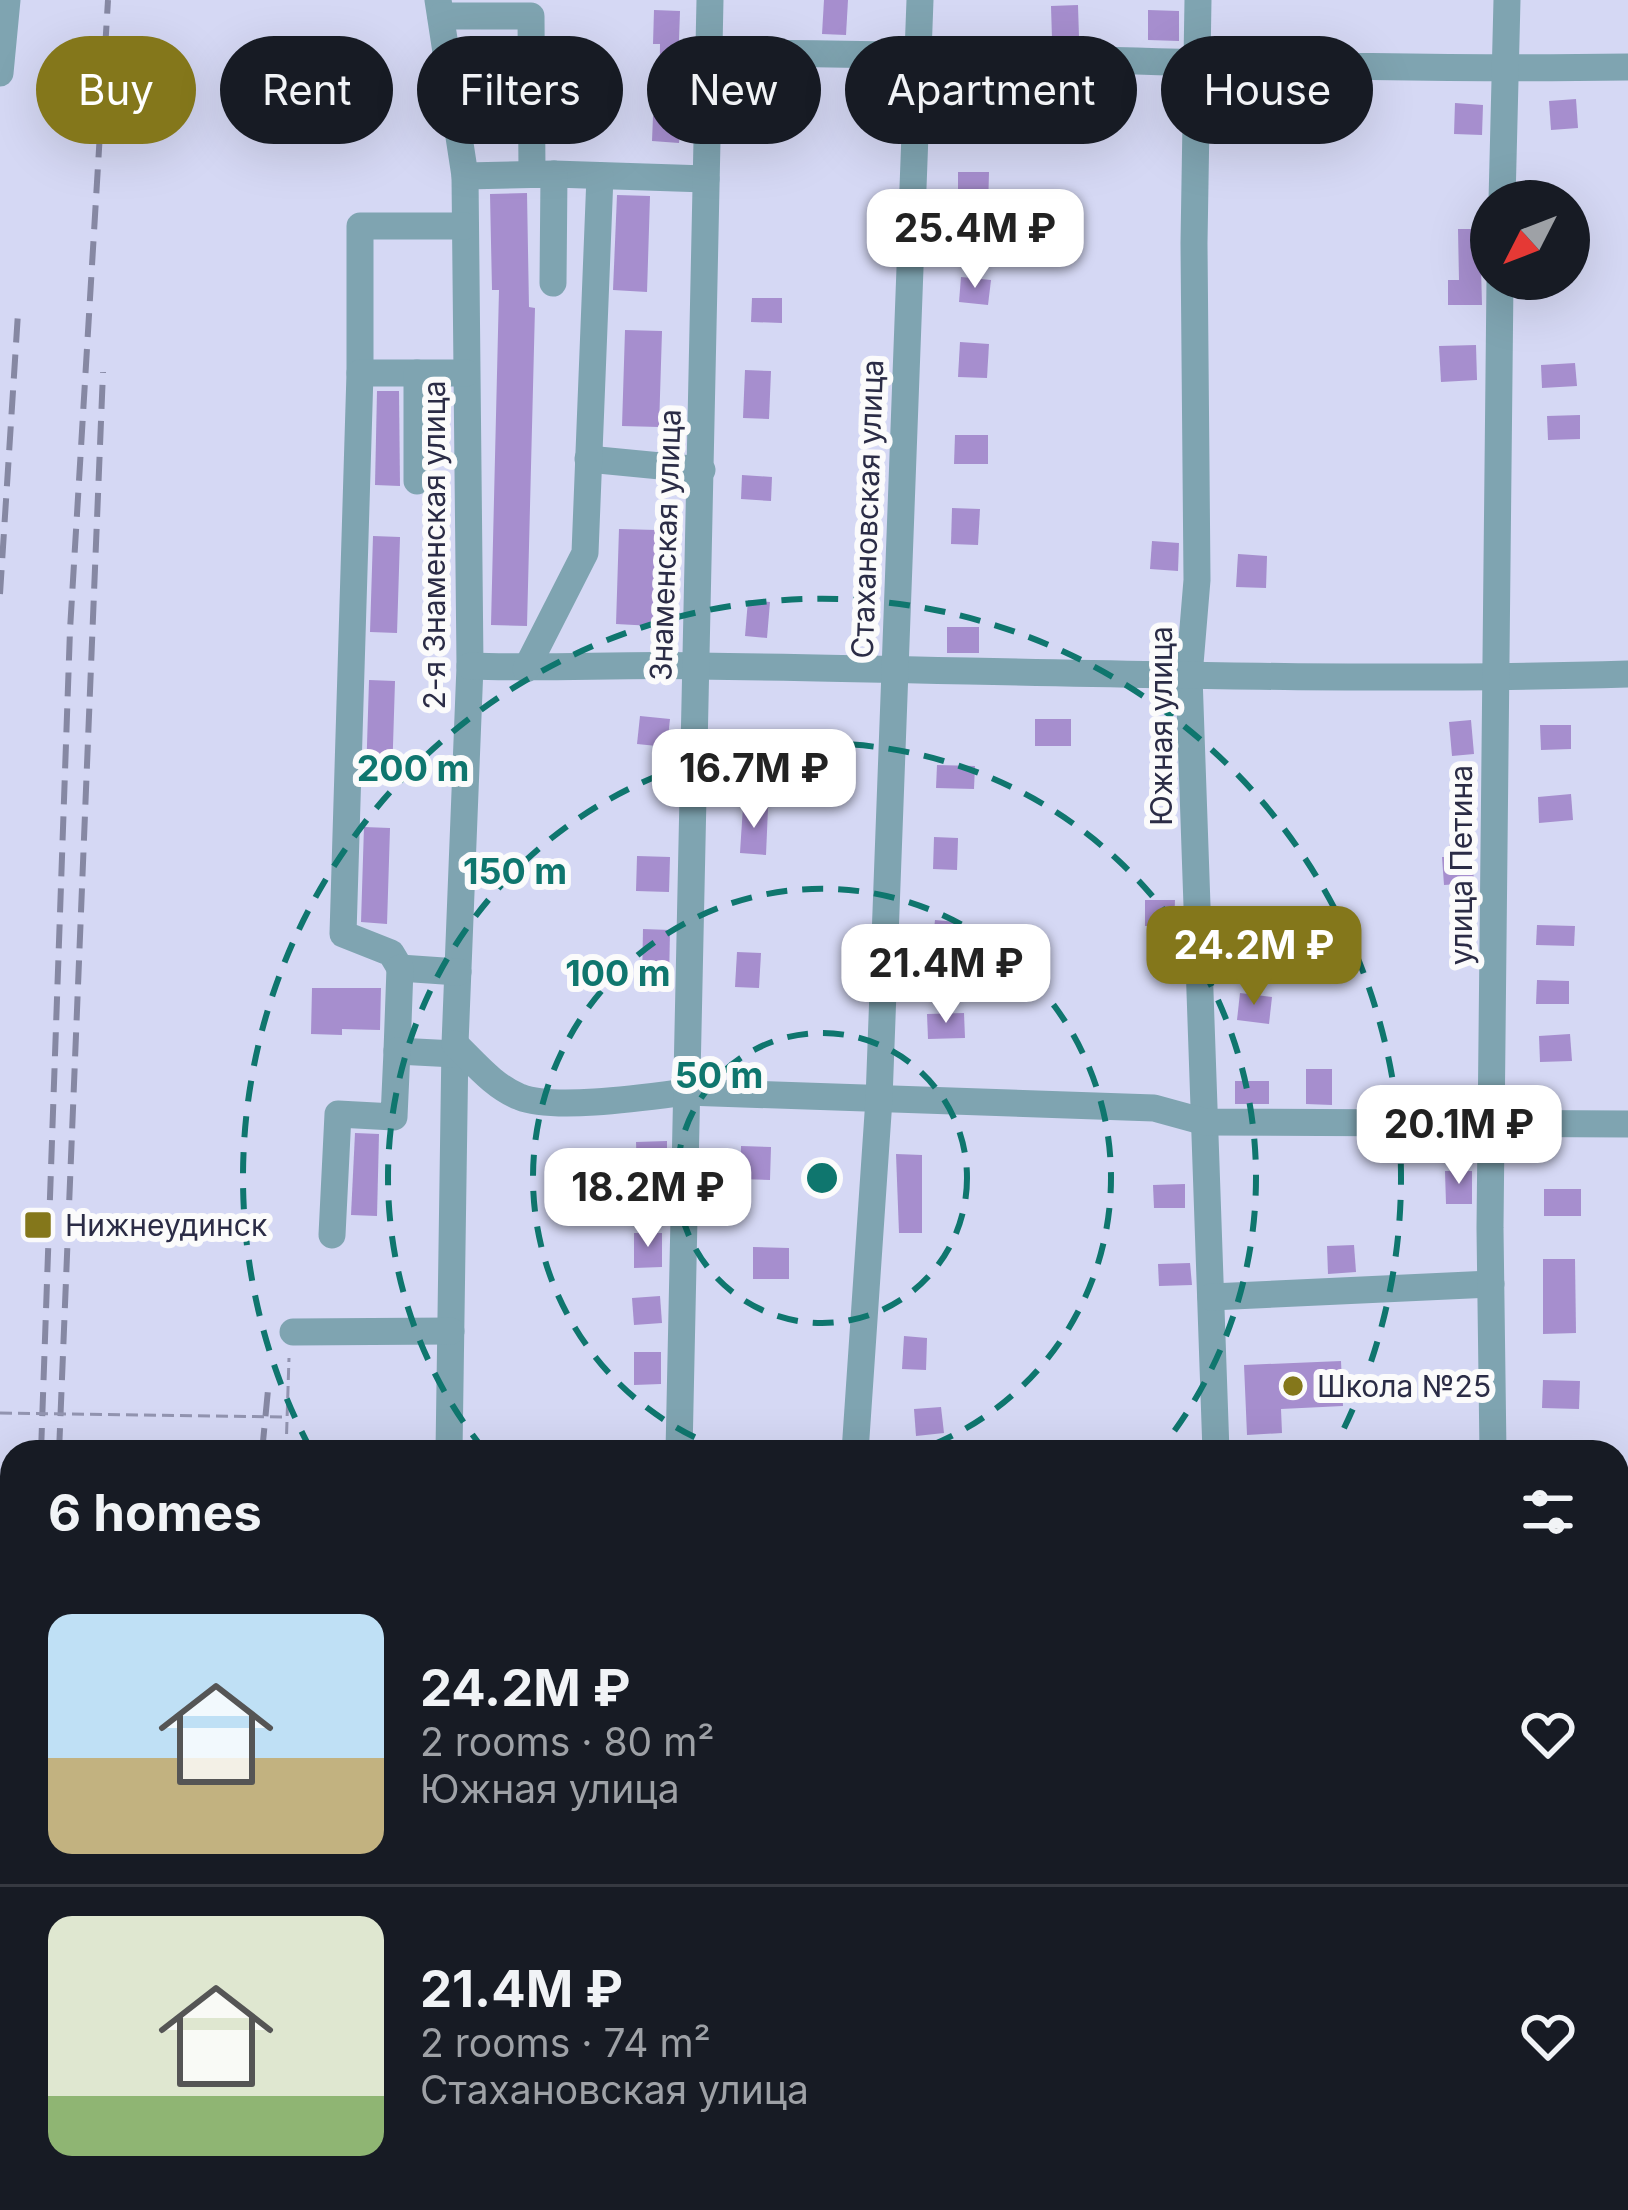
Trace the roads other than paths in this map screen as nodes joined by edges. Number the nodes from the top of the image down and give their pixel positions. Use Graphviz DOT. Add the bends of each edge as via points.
graph roads {
  1 [pos="7,0"];
  2 [pos="710,0"];
  3 [pos="920,0"];
  4 [pos="1198,0"];
  5 [pos="1507,0"];
  6 [pos="439,8"];
  7 [pos="530,8"];
  8 [pos="709,36"];
  9 [pos="919,36"];
  10 [pos="1197,36"];
  11 [pos="1373,66"];
  12 [pos="1628,67"];
  13 [pos="1505,69"];
  14 [pos="0,73"];
  15 [pos="707,144"];
  16 [pos="914,144"];
  17 [pos="1196,144"];
  18 [pos="543,175"];
  19 [pos="465,176"];
  20 [pos="600,176"];
  21 [pos="706,179"];
  22 [pos="1502,180"];
  23 [pos="465,226"];
  24 [pos="554,283"];
  25 [pos="1500,300"];
  26 [pos="360,373"];
  27 [pos="417,373"];
  28 [pos="466,373"];
  29 [pos="588,458"];
  30 [pos="701,470"];
  31 [pos="417,481"];
  32 [pos="695,665"];
  33 [pos="470,666"];
  34 [pos="526,669"];
  35 [pos="894,671"];
  36 [pos="1628,674"];
  37 [pos="1189,676"];
  38 [pos="1496,678"];
  39 [pos="400,968"];
  40 [pos="458,972"];
  41 [pos="455,1049"];
  42 [pos="397,1052"];
  43 [pos="686,1092"];
  44 [pos="879,1099"];
  45 [pos="1205,1122"];
  46 [pos="1491,1123"];
  47 [pos="1628,1124"];
  48 [pos="332,1235"];
  49 [pos="1491,1284"];
  50 [pos="1211,1298"];
  51 [pos="451,1331"];
  52 [pos="291,1344"];
  53 [pos="449,1440"];
  54 [pos="679,1440"];
  55 [pos="856,1440"];
  56 [pos="1216,1440"];
  57 [pos="1492,1440"];
  1 -- 14 [label="street"];
  2 -- 8 [label="street, Знаменская улица"];
  3 -- 9 [label="street, Стахановская улица"];
  4 -- 10 [label="street, Южная улица"];
  5 -- 13 [label="street"];
  6 -- 7 [label="street"];
  6 -- 19 [label="street, 2-я Знаменская улица"];
  7 -- 18 [label="street"];
  11 -- 13 [label="street"];
  12 -- 13 [label="street"];
  13 -- 22 [label="street"];
  15 -- 21 [label="street, Знаменская улица"];
  16 -- 35 [label="street, Стахановская улица"];
  17 -- 37 [label="street, Южная улица" via="1197,580"];
  18 -- 19 [label="street"];
  18 -- 20 [label="street"];
  18 -- 24 [label="street"];
  19 -- 23 [label="street, 2-я Знаменская улица"];
  20 -- 21 [label="street"];
  20 -- 29 [label="street"];
  21 -- 30 [label="street, Знаменская улица"];
  23 -- 26 [label="street" via="360,226"];
  23 -- 28 [label="street, 2-я Знаменская улица"];
  25 -- 38 [label="street, улица Петина"];
  26 -- 27 [label="street"];
  26 -- 39 [label="street" via="343,934 391,953"];
  27 -- 28 [label="street"];
  27 -- 31 [label="street"];
  28 -- 33 [label="street, 2-я Знаменская улица"];
  29 -- 30 [label="street"];
  29 -- 34 [label="street" via="584,553"];
  30 -- 32 [label="street, Знаменская улица"];
  32 -- 34 [label="street"];
  32 -- 35 [label="street"];
  32 -- 43 [label="street, Знаменская улица"];
  33 -- 34 [label="street"];
  33 -- 40 [label="street, 2-я Знаменская улица"];
  35 -- 37 [label="street"];
  35 -- 44 [label="street, Стахановская улица"];
  36 -- 38 [label="street"];
  37 -- 38 [label="street"];
  37 -- 45 [label="street, Южная улица"];
  38 -- 46 [label="street, улица Петина"];
  39 -- 40 [label="street"];
  39 -- 42 [label="street"];
  40 -- 41 [label="street, 2-я Знаменская улица"];
  41 -- 42 [label="street"];
  41 -- 43 [label="street" via="524,1100 618,1102"];
  41 -- 51 [label="street, 2-я Знаменская улица"];
  42 -- 48 [label="street" via="394,1117 338,1114"];
  43 -- 44 [label="street"];
  43 -- 54 [label="street, Знаменская улица"];
  44 -- 45 [label="street" via="1154,1108"];
  44 -- 55 [label="street, Стахановская улица"];
  45 -- 46 [label="street"];
  45 -- 50 [label="street, Южная улица"];
  46 -- 47 [label="street"];
  46 -- 49 [label="street, улица Петина"];
  49 -- 50 [label="street"];
  49 -- 57 [label="street, улица Петина"];
  50 -- 56 [label="street, Южная улица"];
  51 -- 52 [label="street"];
  51 -- 53 [label="street, 2-я Знаменская улица"];
}
